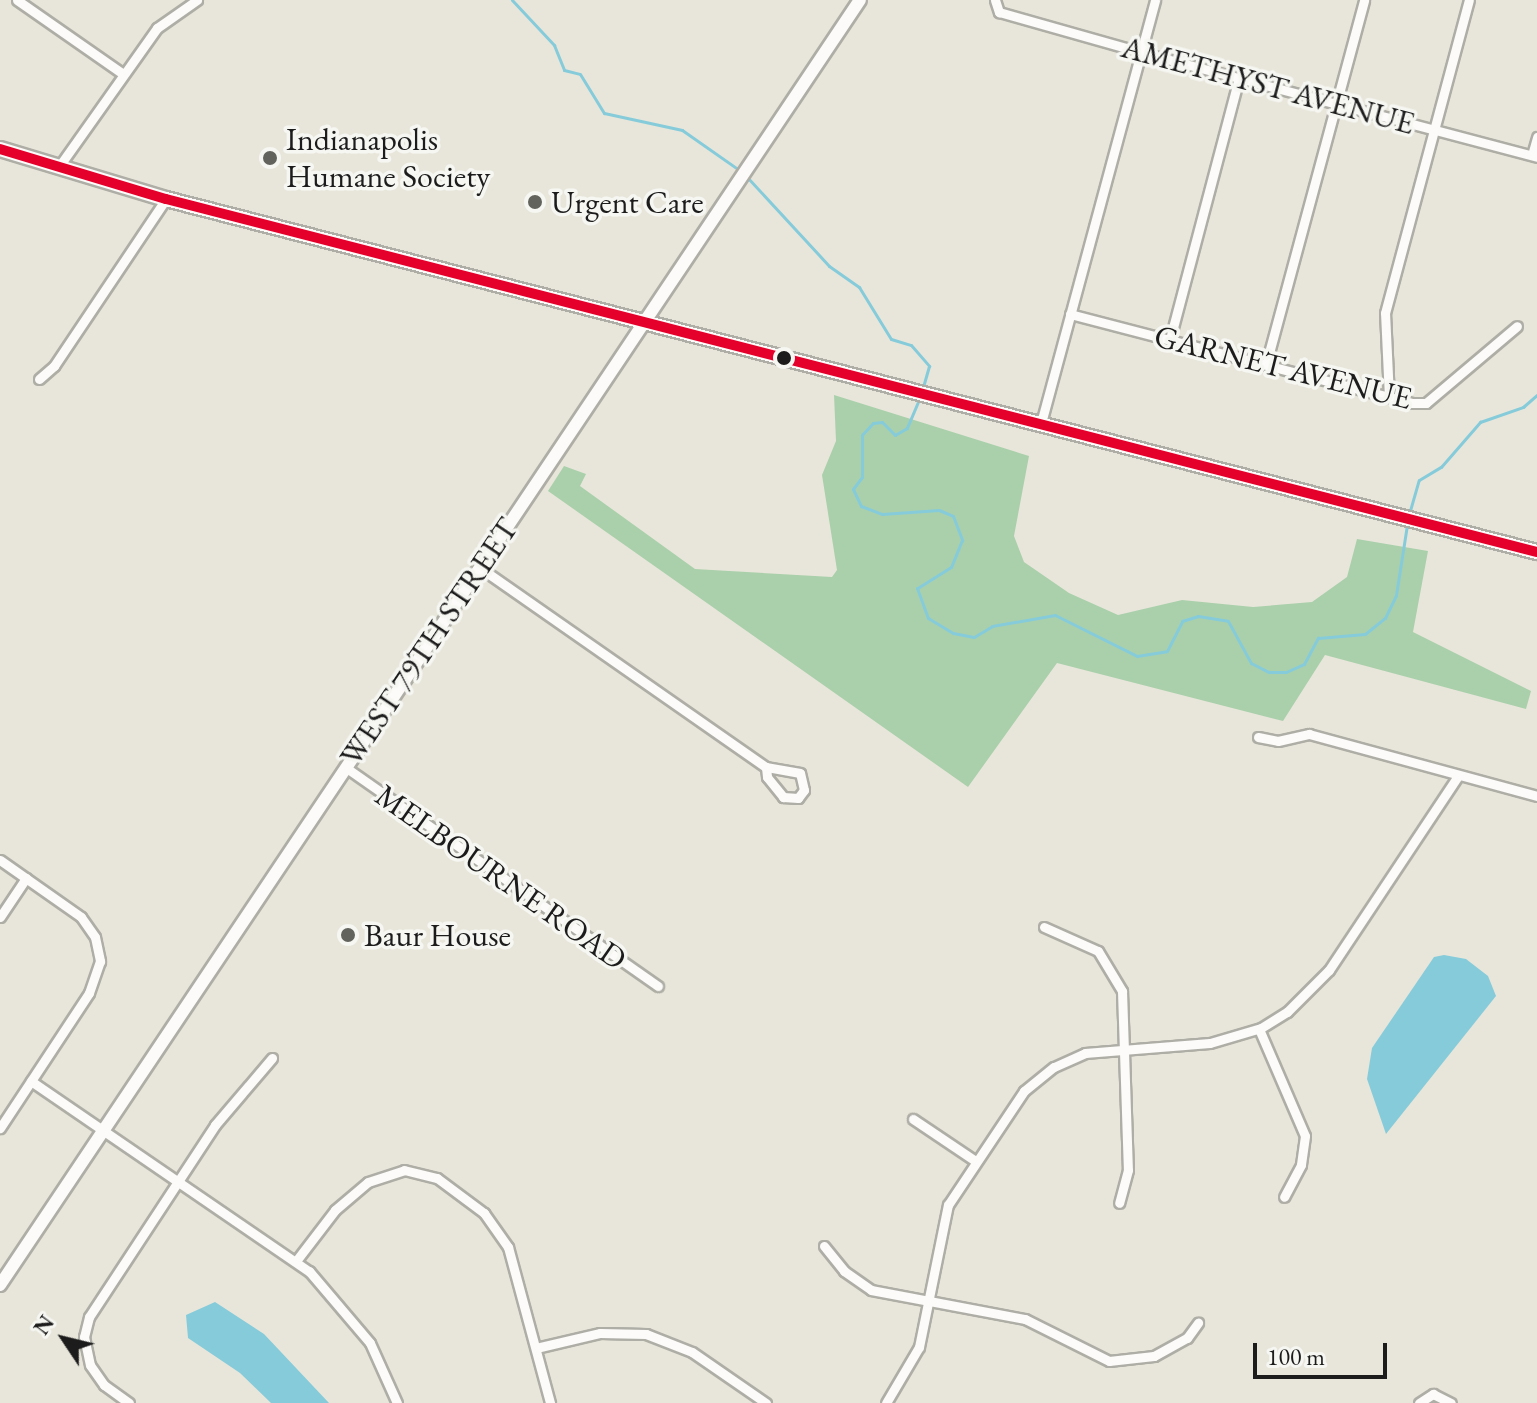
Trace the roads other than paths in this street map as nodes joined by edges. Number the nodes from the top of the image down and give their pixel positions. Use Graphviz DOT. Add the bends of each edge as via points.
graph roads {
  1 [pos="17,0"];
  2 [pos="197,0"];
  3 [pos="860,0"];
  4 [pos="995,0"];
  5 [pos="1155,0"];
  6 [pos="1364,0"];
  7 [pos="1469,0"];
  8 [pos="1140,52"];
  9 [pos="123,74"];
  10 [pos="1238,81"];
  11 [pos="1335,106"];
  12 [pos="1434,129"];
  13 [pos="1537,137"];
  14 [pos="0,149"];
  15 [pos="1534,156"];
  16 [pos="60,165"];
  17 [pos="166,199"];
  18 [pos="1070,314"];
  19 [pos="645,319"];
  20 [pos="1517,326"];
  21 [pos="1170,339"];
  22 [pos="1266,364"];
  23 [pos="39,379"];
  24 [pos="1389,397"];
  25 [pos="1041,423"];
  26 [pos="1537,552"];
  27 [pos="479,567"];
  28 [pos="1258,737"];
  29 [pos="345,767"];
  30 [pos="766,767"];
  31 [pos="1458,776"];
  32 [pos="1537,796"];
  33 [pos="0,860"];
  34 [pos="26,878"];
  35 [pos="0,917"];
  36 [pos="1044,927"];
  37 [pos="658,986"];
  38 [pos="1259,1029"];
  39 [pos="1123,1047"];
  40 [pos="272,1058"];
  41 [pos="31,1081"];
  42 [pos="913,1119"];
  43 [pos="104,1127"];
  44 [pos="0,1128"];
  45 [pos="974,1160"];
  46 [pos="179,1179"];
  47 [pos="1284,1197"];
  48 [pos="1119,1203"];
  49 [pos="824,1246"];
  50 [pos="296,1261"];
  51 [pos="0,1285"];
  52 [pos="928,1302"];
  53 [pos="1198,1323"];
  54 [pos="536,1348"];
  55 [pos="129,1403"];
  56 [pos="397,1403"];
  57 [pos="550,1403"];
  58 [pos="766,1403"];
  59 [pos="886,1403"];
  60 [pos="1419,1403"];
  61 [pos="1451,1403"];
  1 -- 9 [label="street"];
  2 -- 9 [label="street" via="157,28"];
  3 -- 19 [label="main road, WEST 79TH STREET"];
  4 -- 8 [label="street, AMETHYST AVENUE" via="999,12"];
  5 -- 8 [label="street"];
  6 -- 11 [label="street"];
  7 -- 12 [label="street"];
  8 -- 10 [label="street, AMETHYST AVENUE"];
  8 -- 18 [label="street"];
  9 -- 16 [label="street"];
  10 -- 11 [label="street, AMETHYST AVENUE"];
  10 -- 21 [label="street"];
  11 -- 12 [label="street, AMETHYST AVENUE"];
  11 -- 22 [label="street"];
  12 -- 15 [label="street, AMETHYST AVENUE"];
  12 -- 24 [label="street" via="1385,313"];
  13 -- 15 [label="street"];
  14 -- 16 [label="main road"];
  16 -- 17 [label="main road"];
  17 -- 19 [label="main road"];
  17 -- 23 [label="street" via="54,366"];
  18 -- 21 [label="street, GARNET AVENUE"];
  18 -- 25 [label="street"];
  19 -- 25 [label="main road"];
  19 -- 27 [label="main road, WEST 79TH STREET"];
  20 -- 24 [label="street, GARNET AVENUE" via="1426,403"];
  21 -- 22 [label="street, GARNET AVENUE"];
  22 -- 24 [label="street, GARNET AVENUE"];
  25 -- 26 [label="main road"];
  27 -- 29 [label="main road, WEST 79TH STREET"];
  27 -- 30 [label="street"];
  28 -- 31 [label="street" via="1278,741 1309,734"];
  29 -- 37 [label="street, MELBOURNE ROAD"];
  29 -- 43 [label="main road, WEST 79TH STREET"];
  30 -- 30 [label="street" via="800,773 804,790 792,800 783,797 767,777"];
  31 -- 32 [label="street"];
  31 -- 38 [label="street" via="1329,970 1290,1009"];
  33 -- 34 [label="street"];
  34 -- 35 [label="street"];
  34 -- 41 [label="street" via="81,917 99,947 98,971 89,993"];
  36 -- 39 [label="street" via="1082,941 1109,963 1122,991"];
  38 -- 39 [label="street" via="1199,1044"];
  38 -- 47 [label="street" via="1305,1136 1301,1165"];
  39 -- 45 [label="street" via="1070,1058 1035,1080"];
  39 -- 48 [label="street" via="1128,1170"];
  40 -- 46 [label="street" via="225,1111"];
  41 -- 43 [label="street"];
  41 -- 44 [label="street"];
  42 -- 45 [label="street"];
  43 -- 46 [label="street"];
  43 -- 51 [label="main road, WEST 79TH STREET"];
  45 -- 52 [label="street" via="945,1212"];
  46 -- 50 [label="street"];
  46 -- 55 [label="street" via="94,1305 85,1329 86,1354 99,1379"];
  49 -- 52 [label="street" via="863,1286"];
  50 -- 54 [label="street" via="360,1187 396,1171 429,1175 478,1207 502,1236"];
  50 -- 56 [label="street" via="354,1319"];
  52 -- 53 [label="street" via="1025,1319 1091,1356 1121,1362 1179,1344"];
  52 -- 59 [label="street" via="915,1356"];
  54 -- 57 [label="street"];
  54 -- 58 [label="street" via="600,1333 646,1334 692,1352"];
  60 -- 61 [label="street" via="1433,1394"];
}
